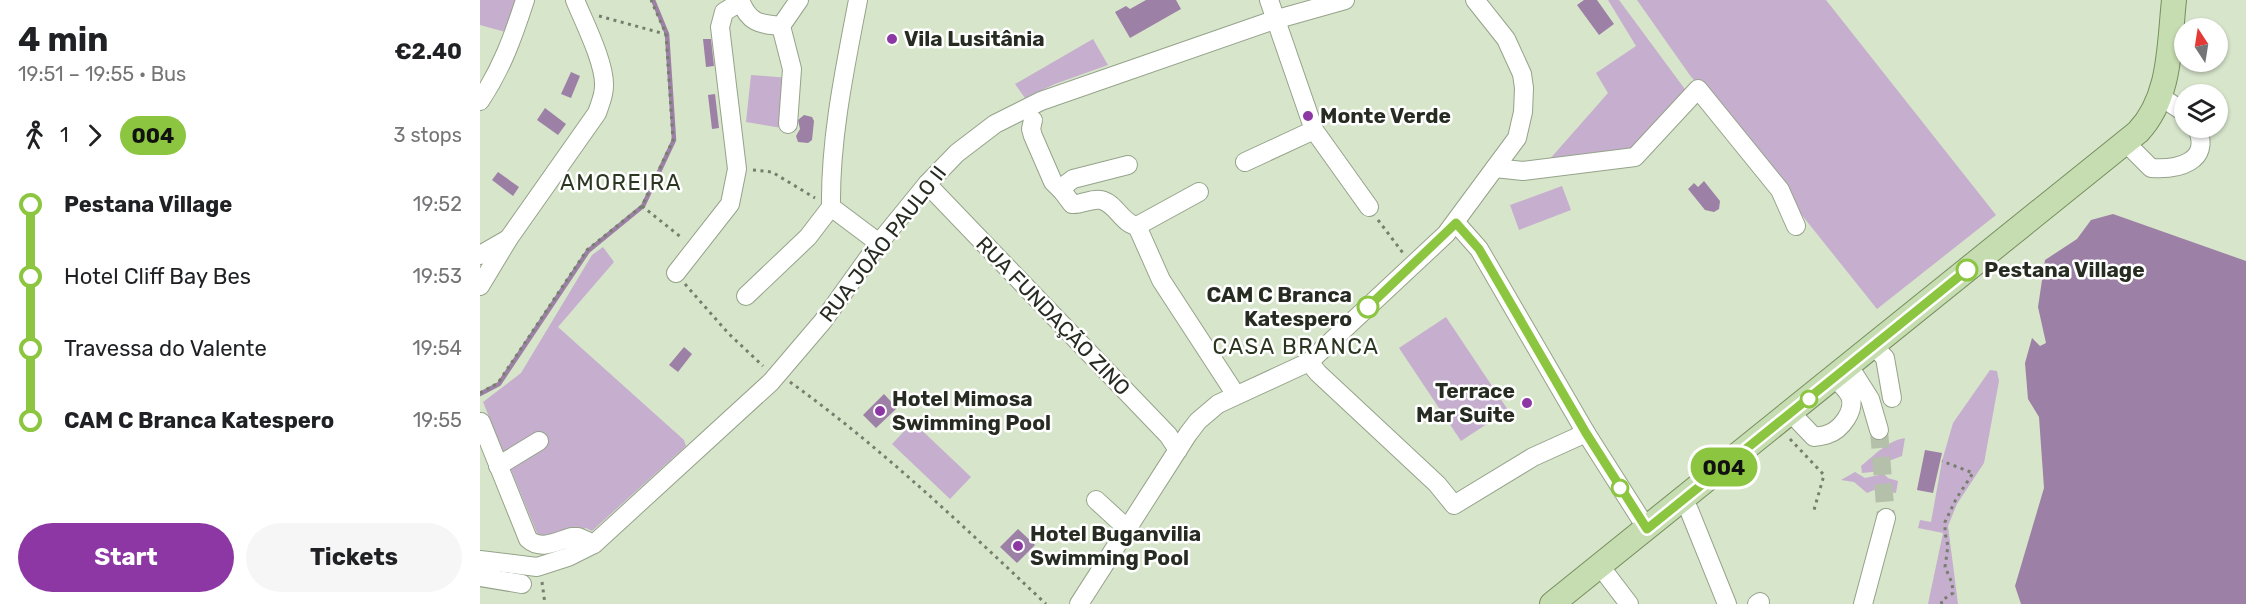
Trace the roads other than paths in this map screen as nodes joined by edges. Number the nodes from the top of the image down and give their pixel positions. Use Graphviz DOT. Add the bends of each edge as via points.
graph roads {
  1 [pos="525,0"];
  2 [pos="575,0"];
  3 [pos="799,0"];
  4 [pos="858,0"];
  5 [pos="1269,0"];
  6 [pos="1345,0"];
  7 [pos="1475,0"];
  8 [pos="2174,0"];
  9 [pos="740,1"];
  10 [pos="1274,20"];
  11 [pos="781,26"];
  12 [pos="2161,97"];
  13 [pos="480,101"];
  14 [pos="2174,105"];
  15 [pos="1033,120"];
  16 [pos="788,124"];
  17 [pos="1314,130"];
  18 [pos="2201,138"];
  19 [pos="2126,143"];
  20 [pos="1245,162"];
  21 [pos="1128,165"];
  22 [pos="1495,168"];
  23 [pos="927,184"];
  24 [pos="1064,192"];
  25 [pos="1199,192"];
  26 [pos="831,207"];
  27 [pos="1369,207"];
  28 [pos="1456,223"];
  29 [pos="1137,226"];
  30 [pos="1796,226"];
  31 [pos="509,238"];
  32 [pos="879,243"];
  33 [pos="480,255"];
  34 [pos="676,273"];
  35 [pos="480,286"];
  36 [pos="746,296"];
  37 [pos="1874,346"];
  38 [pos="1309,362"];
  39 [pos="1842,372"];
  40 [pos="1236,395"];
  41 [pos="1892,398"];
  42 [pos="1791,413"];
  43 [pos="481,422"];
  44 [pos="1879,430"];
  45 [pos="1586,433"];
  46 [pos="539,441"];
  47 [pos="1178,450"];
  48 [pos="498,466"];
  49 [pos="1096,500"];
  50 [pos="1683,501"];
  51 [pos="1886,518"];
  52 [pos="1128,526"];
  53 [pos="1647,529"];
  54 [pos="594,544"];
  55 [pos="480,560"];
  56 [pos="1600,566"];
  57 [pos="480,577"];
  58 [pos="522,584"];
  59 [pos="1079,604"];
  60 [pos="1552,604"];
  61 [pos="1629,604"];
  62 [pos="1726,604"];
  63 [pos="1863,604"];
  1 -- 13 [label="street" via="508,51"];
  2 -- 31 [label="street" via="603,70 603,98 597,113"];
  3 -- 11 [label="street"];
  4 -- 26 [label="street" via="841,89"];
  5 -- 10 [label="street"];
  6 -- 10 [label="street, RUA JOÃO PAULO II"];
  7 -- 22 [label="street" via="1506,39 1518,61 1524,88 1517,138"];
  8 -- 12 [label="main road"];
  9 -- 11 [label="street" via="760,24"];
  9 -- 34 [label="street" via="724,12 720,27 737,169 730,204"];
  10 -- 17 [label="street"];
  10 -- 23 [label="street, RUA JOÃO PAULO II" via="1041,100 995,124 957,153"];
  11 -- 16 [label="street" via="792,69"];
  12 -- 14 [label="street"];
  12 -- 19 [label="main road" via="2147,123"];
  15 -- 24 [label="street" via="1033,136 1053,182"];
  17 -- 20 [label="street"];
  17 -- 27 [label="street"];
  18 -- 19 [label="street" via="2190,163 2176,167 2151,168"];
  19 -- 37 [label="main road"];
  21 -- 24 [label="street" via="1073,179 1065,185"];
  22 -- 28 [label="street"];
  22 -- 30 [label="street" via="1523,171 1635,158 1698,89 1780,190"];
  23 -- 32 [label="street, RUA JOÃO PAULO II"];
  23 -- 47 [label="street, RUA FUNDAÇÃO ZINO" via="1168,435"];
  24 -- 29 [label="street" via="1072,204 1100,200 1111,205"];
  25 -- 29 [label="street"];
  26 -- 32 [label="street"];
  26 -- 36 [label="street" via="808,237"];
  28 -- 38 [label="street"];
  28 -- 45 [label="street" via="1479,249"];
  29 -- 40 [label="street" via="1161,280"];
  31 -- 33 [label="street"];
  31 -- 35 [label="street"];
  32 -- 54 [label="street, RUA JOÃO PAULO II" via="823,321 771,382"];
  37 -- 39 [label="main road"];
  37 -- 41 [label="street" via="1885,358"];
  38 -- 40 [label="street"];
  38 -- 45 [label="street" via="1437,484 1454,506 1533,457"];
  39 -- 42 [label="main road"];
  39 -- 42 [label="street" via="1852,406 1834,432 1814,437"];
  39 -- 44 [label="street" via="1870,399"];
  40 -- 47 [label="street" via="1208,411"];
  42 -- 50 [label="main road"];
  43 -- 48 [label="street"];
  45 -- 53 [label="street"];
  46 -- 48 [label="street"];
  47 -- 52 [label="street"];
  48 -- 54 [label="street" via="528,539 534,544 542,546 572,537"];
  49 -- 52 [label="street"];
  50 -- 53 [label="main road"];
  50 -- 62 [label="street"];
  51 -- 63 [label="street"];
  52 -- 59 [label="street"];
  53 -- 56 [label="main road"];
  54 -- 55 [label="street, RUA JOÃO PAULO II" via="537,567"];
  56 -- 60 [label="main road"];
  56 -- 61 [label="street"];
  57 -- 58 [label="street"];
}
